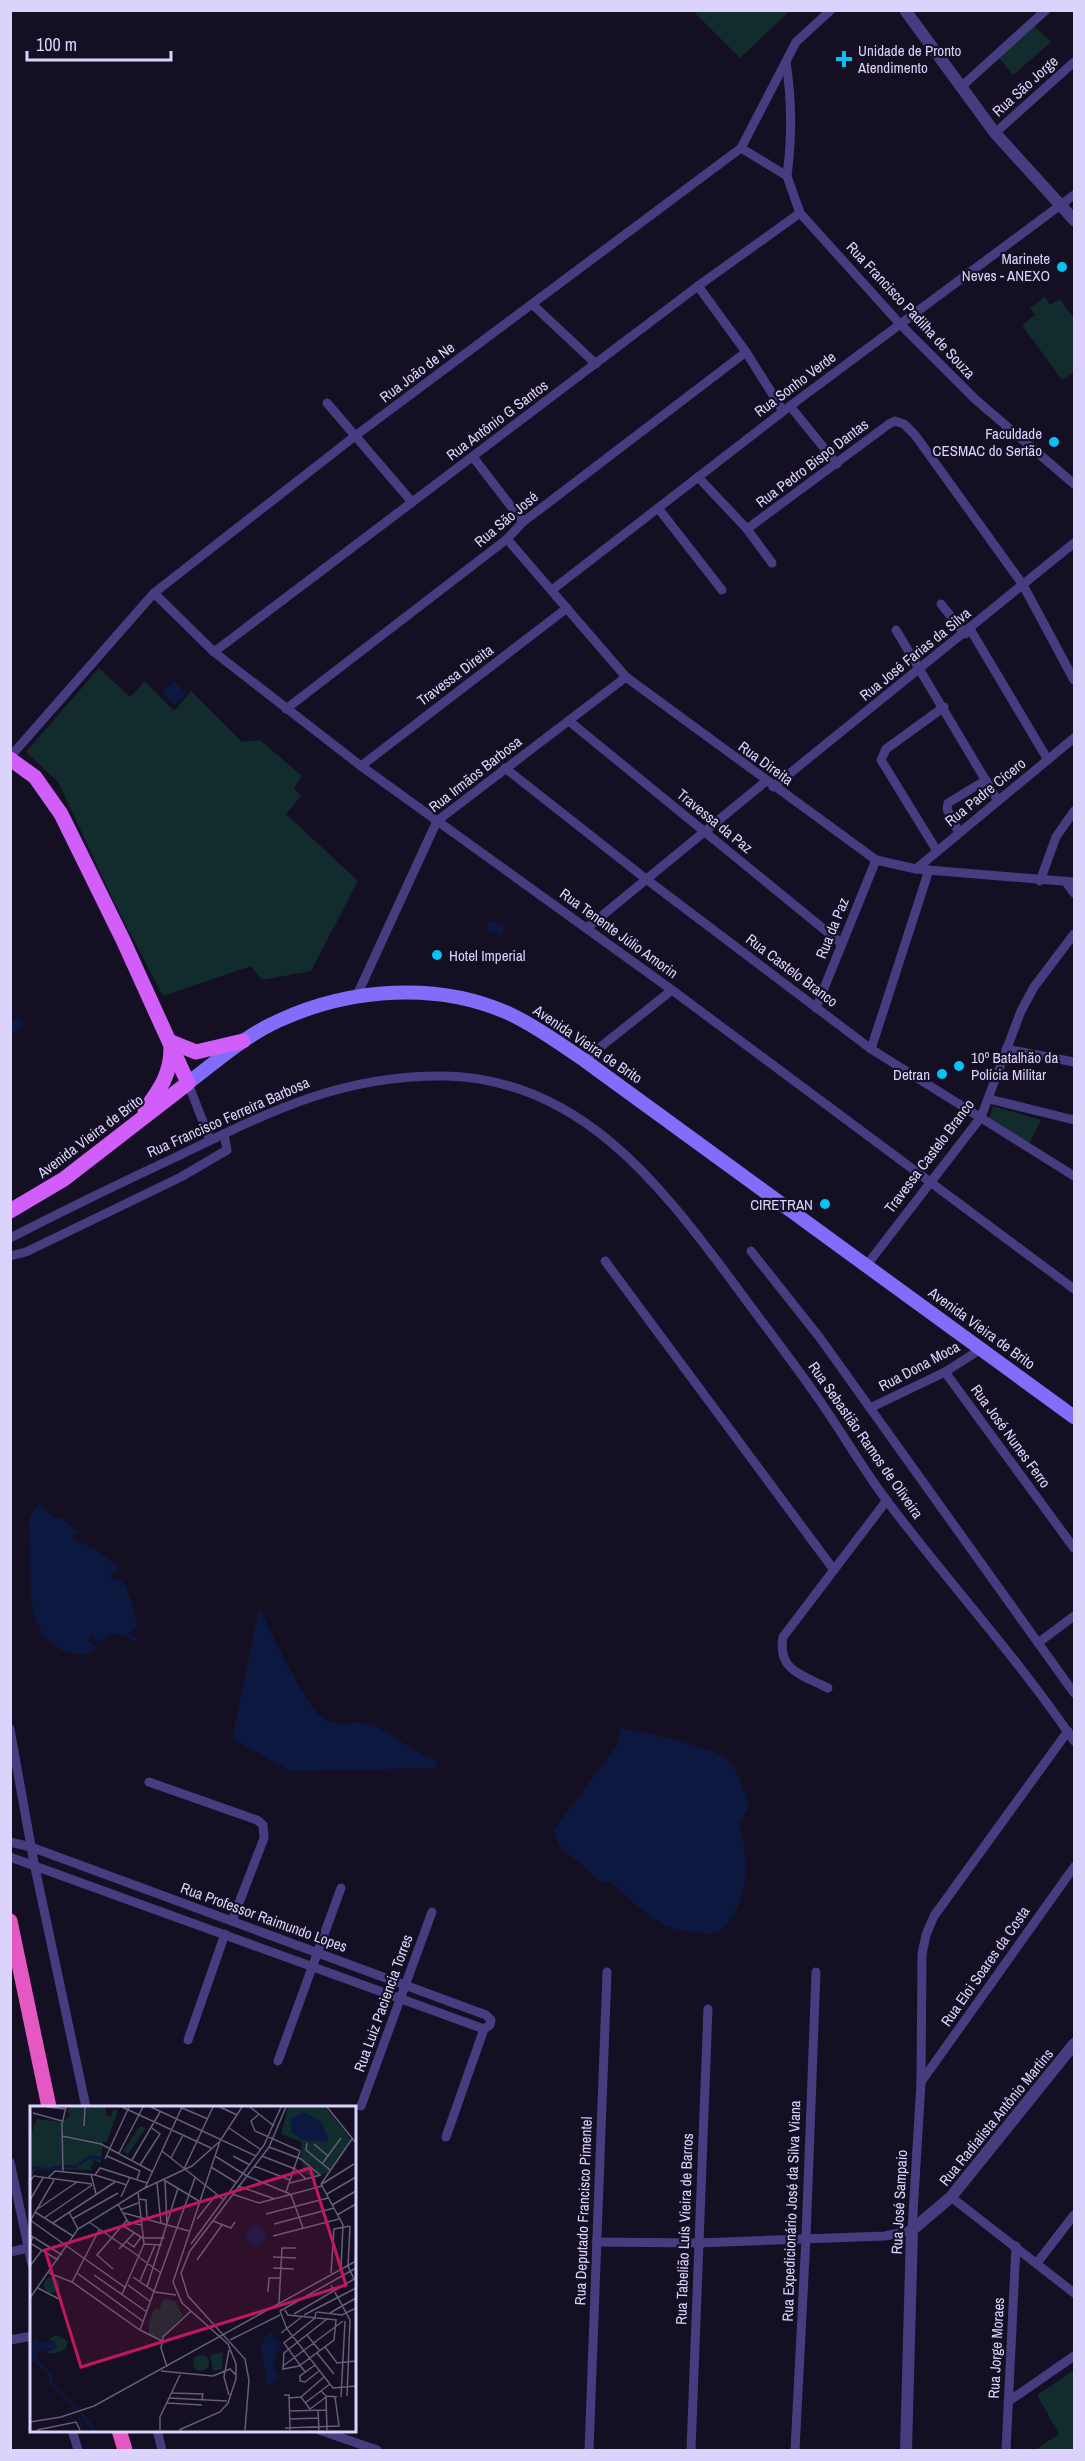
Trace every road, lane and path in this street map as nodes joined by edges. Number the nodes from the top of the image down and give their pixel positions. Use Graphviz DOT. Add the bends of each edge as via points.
graph roads {
  1 [pos="831,10"];
  2 [pos="905,10"];
  3 [pos="1046,10"];
  4 [pos="786,62"];
  5 [pos="1074,62"];
  6 [pos="961,87"];
  7 [pos="995,133"];
  8 [pos="741,148"];
  9 [pos="787,176"];
  10 [pos="1074,195"];
  11 [pos="1060,206"];
  12 [pos="800,213"];
  13 [pos="1074,220"];
  14 [pos="698,286"];
  15 [pos="532,304"];
  16 [pos="900,324"];
  17 [pos="746,352"];
  18 [pos="597,364"];
  19 [pos="327,403"];
  20 [pos="787,408"];
  21 [pos="356,436"];
  22 [pos="473,457"];
  23 [pos="837,464"];
  24 [pos="698,477"];
  25 [pos="1074,484"];
  26 [pos="412,502"];
  27 [pos="658,508"];
  28 [pos="523,522"];
  29 [pos="747,529"];
  30 [pos="507,539"];
  31 [pos="1074,543"];
  32 [pos="772,563"];
  33 [pos="1023,585"];
  34 [pos="552,590"];
  35 [pos="722,590"];
  36 [pos="154,593"];
  37 [pos="941,604"];
  38 [pos="567,608"];
  39 [pos="896,630"];
  40 [pos="968,632"];
  41 [pos="214,652"];
  42 [pos="920,669"];
  43 [pos="626,677"];
  44 [pos="1074,680"];
  45 [pos="945,708"];
  46 [pos="286,709"];
  47 [pos="569,721"];
  48 [pos="1074,738"];
  49 [pos="10,758"];
  50 [pos="1048,760"];
  51 [pos="361,766"];
  52 [pos="505,768"];
  53 [pos="986,780"];
  54 [pos="769,784"];
  55 [pos="998,801"];
  56 [pos="1074,811"];
  57 [pos="437,821"];
  58 [pos="705,831"];
  59 [pos="959,832"];
  60 [pos="937,851"];
  61 [pos="876,860"];
  62 [pos="916,869"];
  63 [pos="929,870"];
  64 [pos="646,879"];
  65 [pos="1040,881"];
  66 [pos="1070,882"];
  67 [pos="1074,893"];
  68 [pos="587,928"];
  69 [pos="1074,934"];
  70 [pos="842,944"];
  71 [pos="672,990"];
  72 [pos="357,995"];
  73 [pos="816,1008"];
  74 [pos="243,1041"];
  75 [pos="171,1042"];
  76 [pos="871,1049"];
  77 [pos="1005,1049"];
  78 [pos="584,1060"];
  79 [pos="1074,1062"];
  80 [pos="188,1083"];
  81 [pos="989,1100"];
  82 [pos="981,1117"];
  83 [pos="1074,1120"];
  84 [pos="135,1125"];
  85 [pos="224,1134"];
  86 [pos="210,1140"];
  87 [pos="631,1157"];
  88 [pos="1074,1176"];
  89 [pos="930,1180"];
  90 [pos="10,1211"];
  91 [pos="10,1238"];
  92 [pos="751,1251"];
  93 [pos="10,1256"];
  94 [pos="605,1261"];
  95 [pos="866,1266"];
  96 [pos="1074,1289"];
  97 [pos="981,1349"];
  98 [pos="945,1372"];
  99 [pos="870,1408"];
  100 [pos="1074,1417"];
  101 [pos="887,1500"];
  102 [pos="1074,1548"];
  103 [pos="834,1570"];
  104 [pos="1074,1616"];
  105 [pos="1038,1643"];
  106 [pos="828,1688"];
  107 [pos="1074,1693"];
  108 [pos="10,1729"];
  109 [pos="1068,1731"];
  110 [pos="1074,1741"];
  111 [pos="149,1782"];
  112 [pos="10,1842"];
  113 [pos="31,1847"];
  114 [pos="10,1857"];
  115 [pos="34,1863"];
  116 [pos="1074,1867"];
  117 [pos="341,1888"];
  118 [pos="432,1911"];
  119 [pos="10,1920"];
  120 [pos="232,1921"];
  121 [pos="225,1934"];
  122 [pos="317,1952"];
  123 [pos="312,1966"];
  124 [pos="607,1972"];
  125 [pos="816,1972"];
  126 [pos="406,1984"];
  127 [pos="400,2000"];
  128 [pos="708,2009"];
  129 [pos="484,2029"];
  130 [pos="188,2040"];
  131 [pos="1074,2044"];
  132 [pos="278,2061"];
  133 [pos="921,2083"];
  134 [pos="49,2106"];
  135 [pos="86,2106"];
  136 [pos="361,2106"];
  137 [pos="446,2137"];
  138 [pos="10,2162"];
  139 [pos="951,2197"];
  140 [pos="1074,2215"];
  141 [pos="912,2230"];
  142 [pos="806,2237"];
  143 [pos="596,2242"];
  144 [pos="698,2243"];
  145 [pos="1016,2246"];
  146 [pos="28,2248"];
  147 [pos="10,2252"];
  148 [pos="30,2256"];
  149 [pos="1037,2263"];
  150 [pos="1074,2293"];
  151 [pos="30,2336"];
  152 [pos="10,2340"];
  153 [pos="1074,2356"];
  154 [pos="1009,2401"];
  155 [pos="72,2431"];
  156 [pos="119,2431"];
  157 [pos="157,2431"];
  158 [pos="323,2431"];
  159 [pos="78,2451"];
  160 [pos="125,2451"];
  161 [pos="162,2451"];
  162 [pos="377,2451"];
  163 [pos="589,2451"];
  164 [pos="691,2451"];
  165 [pos="795,2451"];
  166 [pos="906,2451"];
  167 [pos="1006,2451"];
  1 -- 4 [label="street, Rua João de Ne" via="796,42"];
  2 -- 6 [label="street"];
  3 -- 6 [label="street"];
  4 -- 8 [label="street, Rua João de Ne"];
  4 -- 9 [label="street" via="790,88"];
  5 -- 7 [label="street, Rua São Jorge"];
  6 -- 7 [label="street"];
  7 -- 11 [label="street"];
  8 -- 9 [label="street"];
  8 -- 15 [label="street, Rua João de Ne"];
  9 -- 12 [label="street, Rua Francisco Padilha de Souza"];
  10 -- 11 [label="street, Rua Sonho Verde"];
  11 -- 13 [label="street"];
  11 -- 16 [label="street, Rua Sonho Verde"];
  12 -- 14 [label="street, Rua Antônio G Santos"];
  12 -- 16 [label="street, Rua Francisco Padilha de Souza"];
  14 -- 17 [label="street"];
  14 -- 18 [label="street, Rua Antônio G Santos"];
  15 -- 18 [label="street"];
  15 -- 21 [label="street, Rua João de Ne"];
  16 -- 20 [label="street, Rua Sonho Verde"];
  16 -- 25 [label="street, Rua Francisco Padilha de Souza" via="975,399"];
  17 -- 20 [label="street"];
  17 -- 28 [label="street, Rua São José"];
  18 -- 22 [label="street, Rua Antônio G Santos"];
  19 -- 21 [label="street"];
  20 -- 23 [label="street"];
  20 -- 24 [label="street, Rua Sonho Verde"];
  21 -- 26 [label="street"];
  21 -- 36 [label="street, Rua João de Ne"];
  22 -- 26 [label="street, Rua Antônio G Santos"];
  22 -- 28 [label="street"];
  23 -- 29 [label="street, Rua Pedro Bispo Dantas"];
  23 -- 33 [label="street, Rua Pedro Bispo Dantas" via="895,421 904,424"];
  24 -- 27 [label="street, Rua Sonho Verde"];
  24 -- 29 [label="street"];
  26 -- 41 [label="street, Rua Antônio G Santos"];
  27 -- 34 [label="street, Rua Sonho Verde"];
  27 -- 35 [label="street"];
  28 -- 30 [label="street, Rua São José"];
  29 -- 32 [label="street"];
  30 -- 34 [label="street, Rua Direita"];
  30 -- 46 [label="street, Rua São José"];
  31 -- 33 [label="street, Rua José Farias da Silva"];
  33 -- 40 [label="street, Rua José Farias da Silva"];
  33 -- 44 [label="street"];
  34 -- 38 [label="street, Rua Direita"];
  36 -- 41 [label="street, Rua Tenente Júlio Amorin"];
  36 -- 49 [label="street, Rua João de Ne"];
  37 -- 40 [label="street"];
  38 -- 43 [label="street, Rua Direita"];
  38 -- 51 [label="street, Travessa Direita"];
  39 -- 42 [label="street"];
  40 -- 42 [label="street, Rua José Farias da Silva"];
  40 -- 50 [label="street"];
  41 -- 46 [label="street, Rua Tenente Júlio Amorin"];
  42 -- 45 [label="street"];
  42 -- 54 [label="street, Rua José Farias da Silva"];
  43 -- 47 [label="street, Rua Irmãos Barbosa"];
  43 -- 54 [label="street, Rua Direita"];
  45 -- 53 [label="street"];
  45 -- 60 [label="street" via="886,749 881,760"];
  46 -- 51 [label="street, Rua Tenente Júlio Amorin"];
  47 -- 52 [label="street, Rua Irmãos Barbosa"];
  47 -- 58 [label="street, Travessa da Paz"];
  48 -- 50 [label="street, Rua Padre Cícero"];
  49 -- 75 [label="main road" via="35,777 61,814"];
  50 -- 55 [label="street, Rua Padre Cícero"];
  51 -- 57 [label="street, Rua Tenente Júlio Amorin"];
  52 -- 57 [label="street, Rua Irmãos Barbosa"];
  52 -- 64 [label="street, Rua Castelo Branco"];
  53 -- 55 [label="street"];
  53 -- 59 [label="street" via="948,803 947,809"];
  54 -- 58 [label="street, Rua José Farias da Silva"];
  54 -- 61 [label="street, Rua Direita"];
  55 -- 59 [label="street, Rua Padre Cícero"];
  56 -- 65 [label="street" via="1056,837"];
  57 -- 68 [label="street, Rua Tenente Júlio Amorin"];
  57 -- 72 [label="street, Rua Irmãos Barbosa"];
  58 -- 64 [label="street, Rua José Farias da Silva"];
  58 -- 70 [label="street, Travessa da Paz"];
  59 -- 60 [label="street, Rua Padre Cícero"];
  60 -- 62 [label="street, Rua Padre Cícero"];
  61 -- 62 [label="street, Rua Direita"];
  61 -- 70 [label="street, Rua da Paz"];
  62 -- 63 [label="street, Rua Direita"];
  63 -- 65 [label="street, Rua Direita"];
  63 -- 76 [label="street"];
  64 -- 68 [label="street, Rua José Farias da Silva"];
  64 -- 73 [label="street, Rua Castelo Branco"];
  65 -- 66 [label="street, Rua Direita"];
  66 -- 67 [label="street"];
  68 -- 71 [label="street, Rua Tenente Júlio Amorin"];
  69 -- 77 [label="street, Travessa Castelo Branco" via="1034,987"];
  70 -- 73 [label="street, Rua da Paz"];
  71 -- 78 [label="street"];
  71 -- 89 [label="street, Rua Tenente Júlio Amorin"];
  72 -- 74 [label="main road, Avenida Vieira de Brito" via="313,1006"];
  72 -- 78 [label="main road, Avenida Vieira de Brito" via="412,992 475,1002 524,1021"];
  73 -- 76 [label="street, Rua Castelo Branco"];
  74 -- 75 [label="main road" via="196,1052"];
  74 -- 80 [label="main road, Avenida Vieira de Brito"];
  75 -- 80 [label="main road"];
  75 -- 84 [label="main road" via="165,1082"];
  76 -- 82 [label="street, Rua Castelo Branco"];
  77 -- 79 [label="street"];
  77 -- 81 [label="street, Travessa Castelo Branco"];
  78 -- 95 [label="main road, Avenida Vieira de Brito"];
  80 -- 84 [label="main road, Avenida Vieira de Brito"];
  80 -- 86 [label="street"];
  81 -- 82 [label="street, Travessa Castelo Branco"];
  81 -- 83 [label="street"];
  82 -- 88 [label="street, Rua Castelo Branco"];
  82 -- 89 [label="street, Travessa Castelo Branco"];
  84 -- 90 [label="main road, Avenida Vieira de Brito" via="64,1179"];
  85 -- 86 [label="street, Rua Francisco Ferreira Barbosa"];
  85 -- 87 [label="street, Rua Francisco Ferreira Barbosa" via="274,1109 323,1091 448,1076 504,1084 536,1096 588,1124"];
  85 -- 93 [label="street" via="227,1150 181,1177 26,1252"];
  86 -- 91 [label="street, Rua Francisco Ferreira Barbosa"];
  87 -- 101 [label="street, Rua Sebastião Ramos de Oliveira" via="693,1229 819,1399"];
  89 -- 95 [label="street, Travessa Castelo Branco"];
  89 -- 96 [label="street, Rua Tenente Júlio Amorin"];
  92 -- 99 [label="street, Rua Sebastião Ramos de Oliveira"];
  94 -- 103 [label="street"];
  95 -- 97 [label="main road, Avenida Vieira de Brito"];
  97 -- 98 [label="street, Rua Dona Moca"];
  97 -- 100 [label="main road, Avenida Vieira de Brito"];
  98 -- 99 [label="street, Rua Dona Moca"];
  98 -- 102 [label="street, Rua José Nunes Ferro"];
  99 -- 105 [label="street, Rua Sebastião Ramos de Oliveira"];
  101 -- 103 [label="street"];
  101 -- 109 [label="street, Rua Sebastião Ramos de Oliveira"];
  103 -- 106 [label="street" via="783,1637 781,1653 788,1668"];
  104 -- 105 [label="street"];
  105 -- 107 [label="street, Rua Sebastião Ramos de Oliveira"];
  108 -- 113 [label="street"];
  109 -- 110 [label="street, Rua Sebastião Ramos de Oliveira"];
  109 -- 133 [label="street, Rua José Sampaio" via="934,1916 926,1935 922,1954"];
  111 -- 120 [label="street" via="263,1825 264,1838"];
  112 -- 113 [label="street, Rua Professor Raimundo Lopes"];
  113 -- 115 [label="street"];
  113 -- 120 [label="street, Rua Professor Raimundo Lopes"];
  114 -- 115 [label="street, Rua Professor Raimundo Lopes"];
  115 -- 121 [label="street, Rua Professor Raimundo Lopes"];
  115 -- 135 [label="street"];
  116 -- 133 [label="street, Rua Eloi Soares da Costa"];
  117 -- 122 [label="street"];
  118 -- 126 [label="street, Rua Luiz Paciencia Torres"];
  119 -- 134 [label="highway"];
  120 -- 122 [label="street, Rua Professor Raimundo Lopes"];
  121 -- 123 [label="street, Rua Professor Raimundo Lopes"];
  121 -- 130 [label="street"];
  122 -- 123 [label="street"];
  122 -- 126 [label="street, Rua Professor Raimundo Lopes"];
  123 -- 127 [label="street, Rua Professor Raimundo Lopes"];
  123 -- 132 [label="street"];
  124 -- 143 [label="street, Rua Deputado Francisco Pimentel"];
  125 -- 142 [label="street, Rua Expedicionário José da Silva Viana"];
  126 -- 127 [label="street, Rua Luiz Paciencia Torres"];
  126 -- 129 [label="street, Rua Professor Raimundo Lopes" via="486,2015 491,2020"];
  127 -- 129 [label="street, Rua Professor Raimundo Lopes"];
  127 -- 136 [label="street, Rua Luiz Paciencia Torres"];
  128 -- 144 [label="street, Rua Tabelião Luís Vieira de Barros"];
  129 -- 137 [label="street"];
  131 -- 139 [label="street, Rua Radialista Antônio Martins"];
  133 -- 141 [label="street, Rua José Sampaio"];
  138 -- 146 [label="street"];
  139 -- 141 [label="street, Rua Radialista Antônio Martins"];
  139 -- 145 [label="street"];
  140 -- 149 [label="street"];
  141 -- 142 [label="street" via="885,2236"];
  141 -- 166 [label="street, Rua José Sampaio"];
  142 -- 144 [label="street"];
  142 -- 165 [label="street, Rua Expedicionário José da Silva Viana"];
  143 -- 144 [label="street"];
  143 -- 163 [label="street, Rua Deputado Francisco Pimentel"];
  144 -- 164 [label="street, Rua Tabelião Luís Vieira de Barros"];
  145 -- 149 [label="street"];
  145 -- 154 [label="street, Rua Jorge Moraes"];
  146 -- 147 [label="street"];
  146 -- 148 [label="street"];
  149 -- 150 [label="street"];
  151 -- 152 [label="street"];
  153 -- 154 [label="street"];
  154 -- 167 [label="street, Rua Jorge Moraes"];
  155 -- 159 [label="street"];
  156 -- 160 [label="highway"];
  157 -- 161 [label="street"];
  158 -- 162 [label="street"];
}
